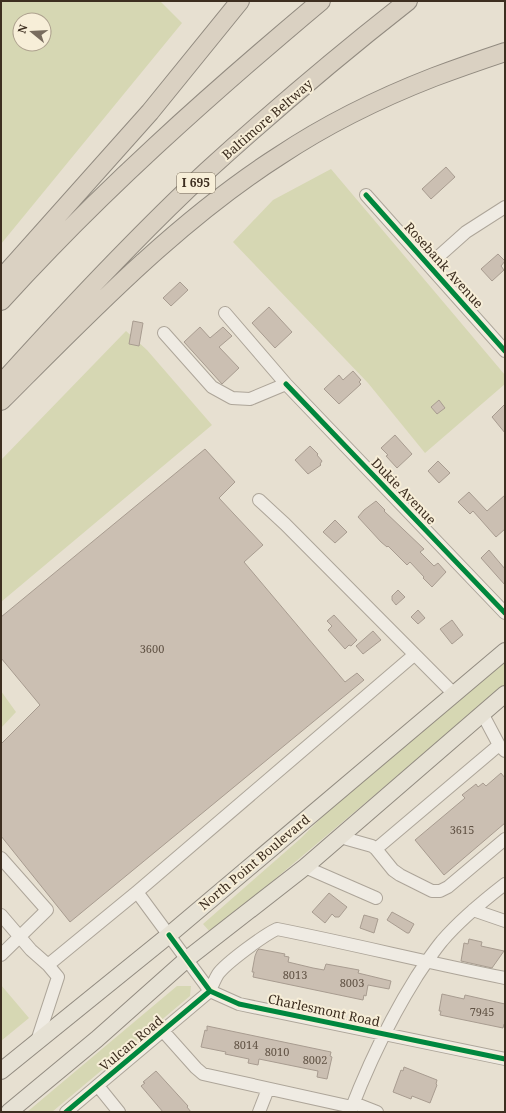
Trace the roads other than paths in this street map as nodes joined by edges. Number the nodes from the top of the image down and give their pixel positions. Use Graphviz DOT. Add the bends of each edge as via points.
graph roads {
  1 [pos="240,1"];
  2 [pos="320,1"];
  3 [pos="408,1"];
  4 [pos="505,52"];
  5 [pos="505,60"];
  6 [pos="434,77"];
  7 [pos="366,195"];
  8 [pos="505,207"];
  9 [pos="429,265"];
  10 [pos="1,279"];
  11 [pos="1,301"];
  12 [pos="225,312"];
  13 [pos="164,333"];
  14 [pos="505,351"];
  15 [pos="1,384"];
  16 [pos="286,384"];
  17 [pos="1,401"];
  18 [pos="259,500"];
  19 [pos="505,613"];
  20 [pos="505,651"];
  21 [pos="414,655"];
  22 [pos="454,694"];
  23 [pos="505,694"];
  24 [pos="482,713"];
  25 [pos="502,748"];
  26 [pos="340,837"];
  27 [pos="505,839"];
  28 [pos="376,849"];
  29 [pos="1,858"];
  30 [pos="305,867"];
  31 [pos="505,884"];
  32 [pos="137,892"];
  33 [pos="376,898"];
  34 [pos="473,910"];
  35 [pos="1,915"];
  36 [pos="505,920"];
  37 [pos="169,935"];
  38 [pos="20,937"];
  39 [pos="1,955"];
  40 [pos="188,959"];
  41 [pos="426,962"];
  42 [pos="48,965"];
  43 [pos="505,978"];
  44 [pos="210,991"];
  45 [pos="162,1031"];
  46 [pos="384,1034"];
  47 [pos="36,1041"];
  48 [pos="505,1059"];
  49 [pos="1,1071"];
  50 [pos="98,1086"];
  51 [pos="268,1089"];
  52 [pos="352,1107"];
  53 [pos="9,1112"];
  54 [pos="66,1112"];
  55 [pos="119,1112"];
  56 [pos="259,1112"];
  57 [pos="377,1112"];
  1 -- 10 [label="highway" via="150,112"];
  2 -- 11 [label="highway" via="166,135"];
  3 -- 15 [label="highway, Baltimore Beltway / I 695" via="207,172 65,314"];
  4 -- 6 [label="highway"];
  5 -- 6 [label="highway"];
  6 -- 17 [label="highway" via="325,128 238,183 164,244"];
  7 -- 9 [label="street, Rosebank Avenue"];
  8 -- 9 [label="street" via="466,232"];
  9 -- 14 [label="street, Rosebank Avenue"];
  12 -- 16 [label="street, Dukie Avenue"];
  13 -- 16 [label="street" via="212,387 232,398 250,399"];
  16 -- 19 [label="street, Dukie Avenue"];
  18 -- 21 [label="street"];
  20 -- 22 [label="main road, North Point Boulevard"];
  21 -- 22 [label="street"];
  21 -- 32 [label="street"];
  22 -- 37 [label="main road, North Point Boulevard"];
  23 -- 24 [label="main road"];
  24 -- 25 [label="street"];
  24 -- 26 [label="main road"];
  25 -- 28 [label="street"];
  26 -- 28 [label="street"];
  26 -- 30 [label="main road"];
  27 -- 28 [label="street" via="440,891 432,891 400,875"];
  29 -- 38 [label="street" via="47,910"];
  30 -- 33 [label="street"];
  30 -- 40 [label="main road"];
  31 -- 34 [label="street"];
  32 -- 37 [label="street"];
  32 -- 42 [label="street"];
  34 -- 36 [label="street"];
  34 -- 41 [label="street" via="442,941"];
  35 -- 38 [label="street"];
  37 -- 40 [label="street"];
  37 -- 47 [label="main road, North Point Boulevard"];
  38 -- 39 [label="street"];
  38 -- 42 [label="street"];
  40 -- 44 [label="street"];
  40 -- 53 [label="main road"];
  41 -- 43 [label="street"];
  41 -- 44 [label="street" via="277,929 268,933 223,969"];
  41 -- 46 [label="street"];
  42 -- 47 [label="street" via="58,977"];
  44 -- 45 [label="street, Vulcan Road"];
  44 -- 46 [label="street, Charlesmont Road" via="239,1004"];
  45 -- 50 [label="street, Vulcan Road"];
  45 -- 51 [label="street" via="203,1074"];
  46 -- 48 [label="street, Charlesmont Road"];
  46 -- 52 [label="street"];
  47 -- 49 [label="main road, North Point Boulevard"];
  50 -- 54 [label="street, Vulcan Road"];
  50 -- 55 [label="street"];
  51 -- 52 [label="street"];
  51 -- 56 [label="street"];
  52 -- 57 [label="street"];
}
